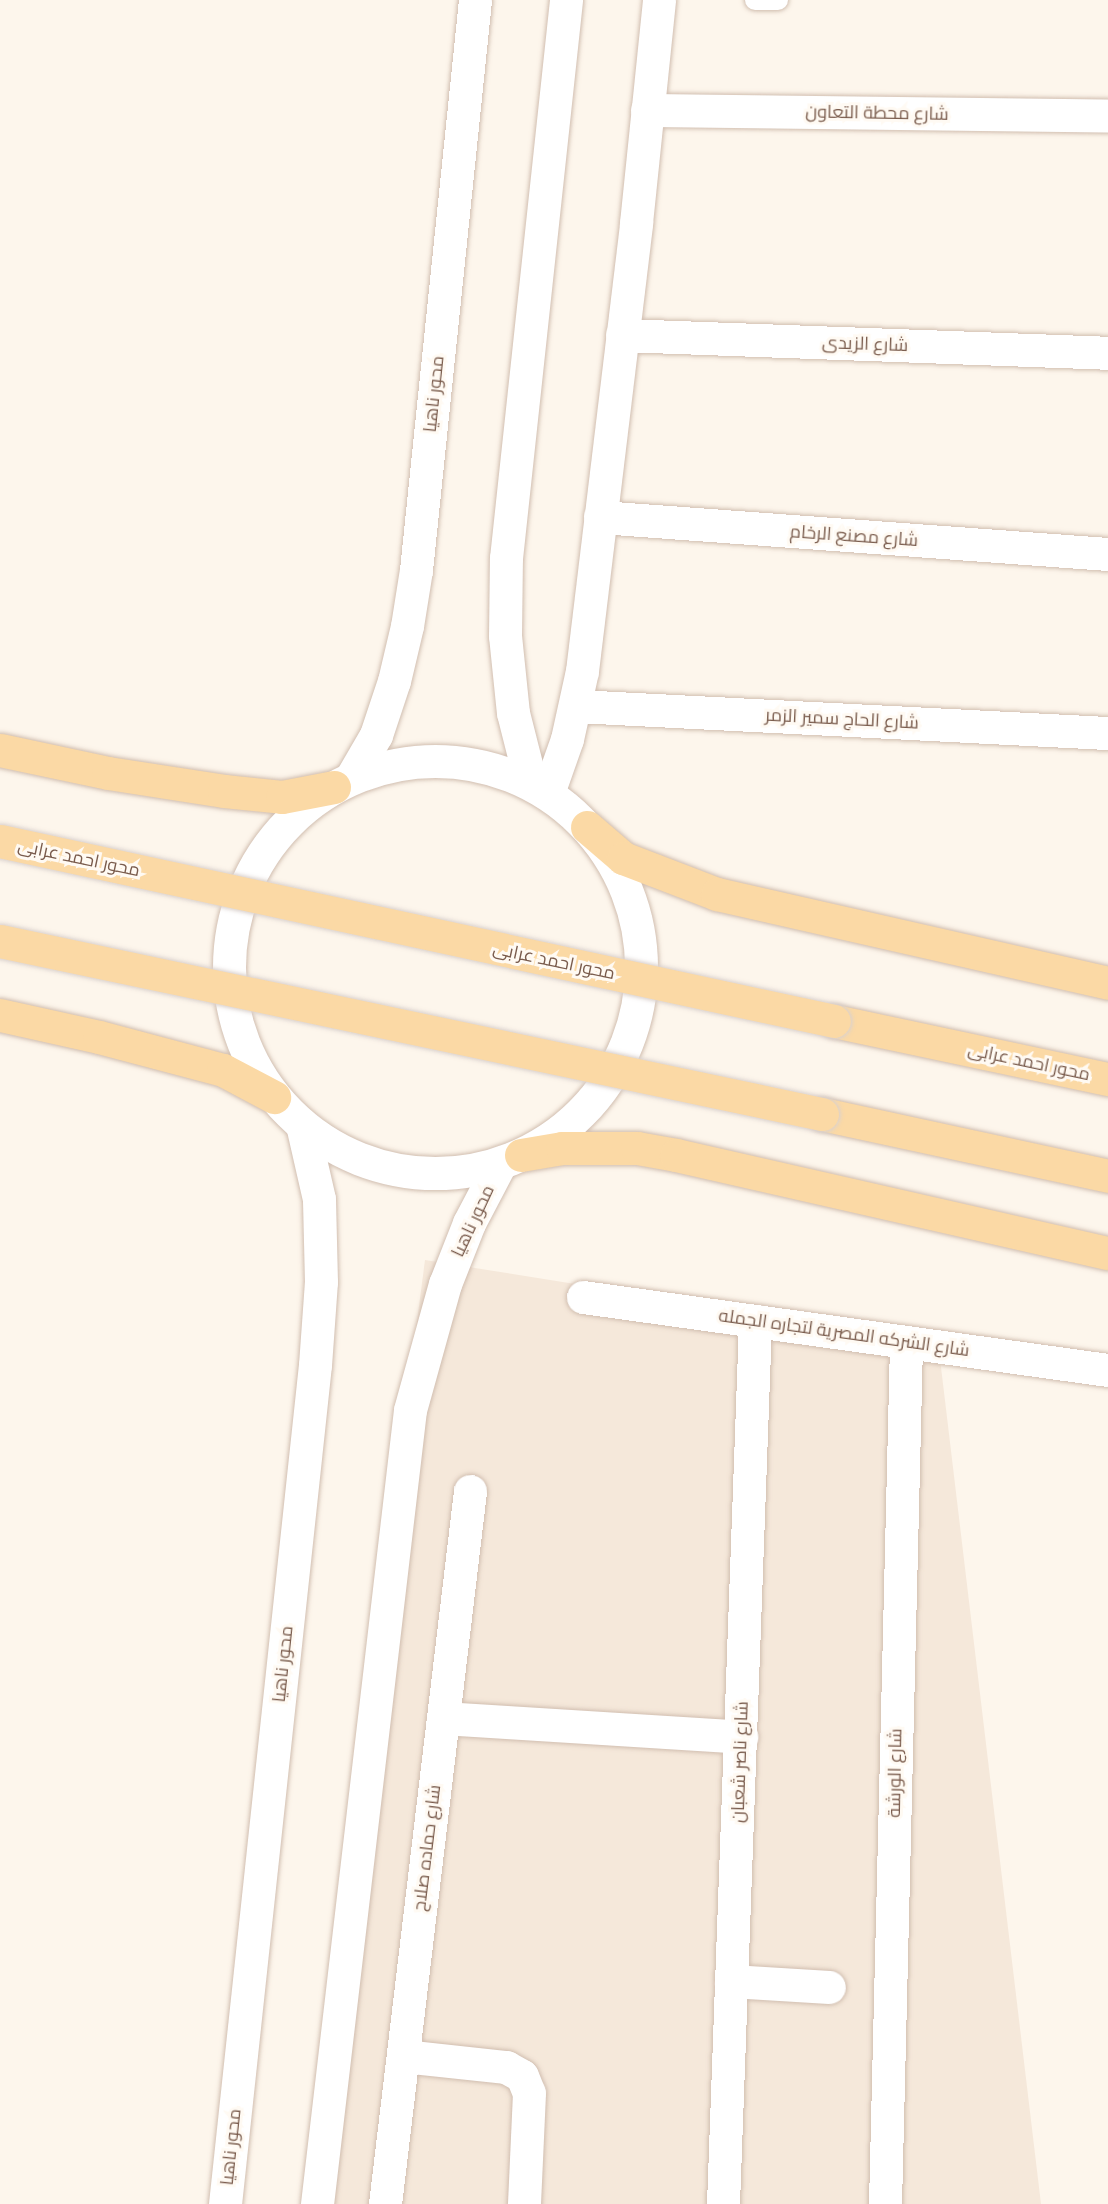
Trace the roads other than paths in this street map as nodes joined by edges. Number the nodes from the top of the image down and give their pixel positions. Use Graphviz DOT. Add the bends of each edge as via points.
graph roads {
  1 [pos="475,0"];
  2 [pos="566,0"];
  3 [pos="659,0"];
  4 [pos="755,0"];
  5 [pos="778,0"];
  6 [pos="647,110"];
  7 [pos="1108,117"];
  8 [pos="622,335"];
  9 [pos="1108,353"];
  10 [pos="600,517"];
  11 [pos="1108,555"];
  12 [pos="576,706"];
  13 [pos="1108,733"];
  14 [pos="0,750"];
  15 [pos="343,782"];
  16 [pos="539,788"];
  17 [pos="587,827"];
  18 [pos="0,841"];
  19 [pos="0,941"];
  20 [pos="1108,983"];
  21 [pos="0,1015"];
  22 [pos="1108,1079"];
  23 [pos="274,1097"];
  24 [pos="302,1125"];
  25 [pos="511,1160"];
  26 [pos="1108,1176"];
  27 [pos="1108,1253"];
  28 [pos="583,1297"];
  29 [pos="755,1321"];
  30 [pos="906,1342"];
  31 [pos="1106,1370"];
  32 [pos="470,1491"];
  33 [pos="443,1718"];
  34 [pos="741,1737"];
  35 [pos="731,1981"];
  36 [pos="829,1987"];
  37 [pos="403,2056"];
  38 [pos="225,2204"];
  39 [pos="317,2204"];
  40 [pos="385,2204"];
  41 [pos="524,2204"];
  42 [pos="723,2204"];
  43 [pos="885,2204"];
  1 -- 15 [label="street, محور ناهيا" via="412,592 394,681 376,735"];
  2 -- 16 [label="street" via="507,558 505,636 513,714"];
  3 -- 6 [label="street"];
  4 -- 5 [label="lane"];
  6 -- 7 [label="street, شارع محطة التعاون"];
  6 -- 8 [label="street"];
  8 -- 9 [label="street, شارع الزيدى"];
  8 -- 10 [label="street"];
  10 -- 11 [label="street, شارع مصنع الرخام"];
  10 -- 12 [label="street"];
  12 -- 13 [label="street, شارع الحاج سمير الزمر"];
  12 -- 16 [label="street"];
  14 -- 15 [label="main road" via="108,773 224,791 282,796"];
  15 -- 16 [label="street" via="395,764 442,760 488,766"];
  15 -- 23 [label="street" via="301,809 274,838 253,871 237,909 230,948 230,987 238,1027 253,1064"];
  16 -- 17 [label="street"];
  17 -- 20 [label="main road" via="623,858 717,894"];
  17 -- 25 [label="street" via="615,866 628,893 638,930 642,969 638,1008 609,1080 584,1110 555,1136"];
  18 -- 22 [label="main road, محور احمد عرابى, bridge"];
  19 -- 26 [label="main road, bridge"];
  21 -- 23 [label="main road" via="223,1070"];
  23 -- 24 [label="street"];
  24 -- 25 [label="street" via="346,1154 396,1170 448,1174"];
  24 -- 38 [label="street, محور ناهيا" via="319,1199 319,1306"];
  25 -- 27 [label="main road" via="561,1148 637,1148"];
  25 -- 39 [label="street, محور ناهيا" via="469,1223 445,1284 410,1410"];
  28 -- 29 [label="street, شارع الشركه المصرية لتجاره الجمله"];
  29 -- 30 [label="street, شارع الشركه المصرية لتجاره الجمله"];
  29 -- 34 [label="street, شارع ناصر شعبان"];
  30 -- 31 [label="street, شارع الشركه المصرية لتجاره الجمله"];
  30 -- 43 [label="street, شارع الورشة"];
  32 -- 33 [label="street, شارع حماده صلاح"];
  33 -- 34 [label="street"];
  33 -- 37 [label="street, شارع حماده صلاح"];
  34 -- 35 [label="street, شارع ناصر شعبان"];
  35 -- 36 [label="street"];
  35 -- 42 [label="street, شارع ناصر شعبان"];
  37 -- 40 [label="street, شارع حماده صلاح"];
  37 -- 41 [label="street" via="506,2067 522,2076 529,2093"];
}
